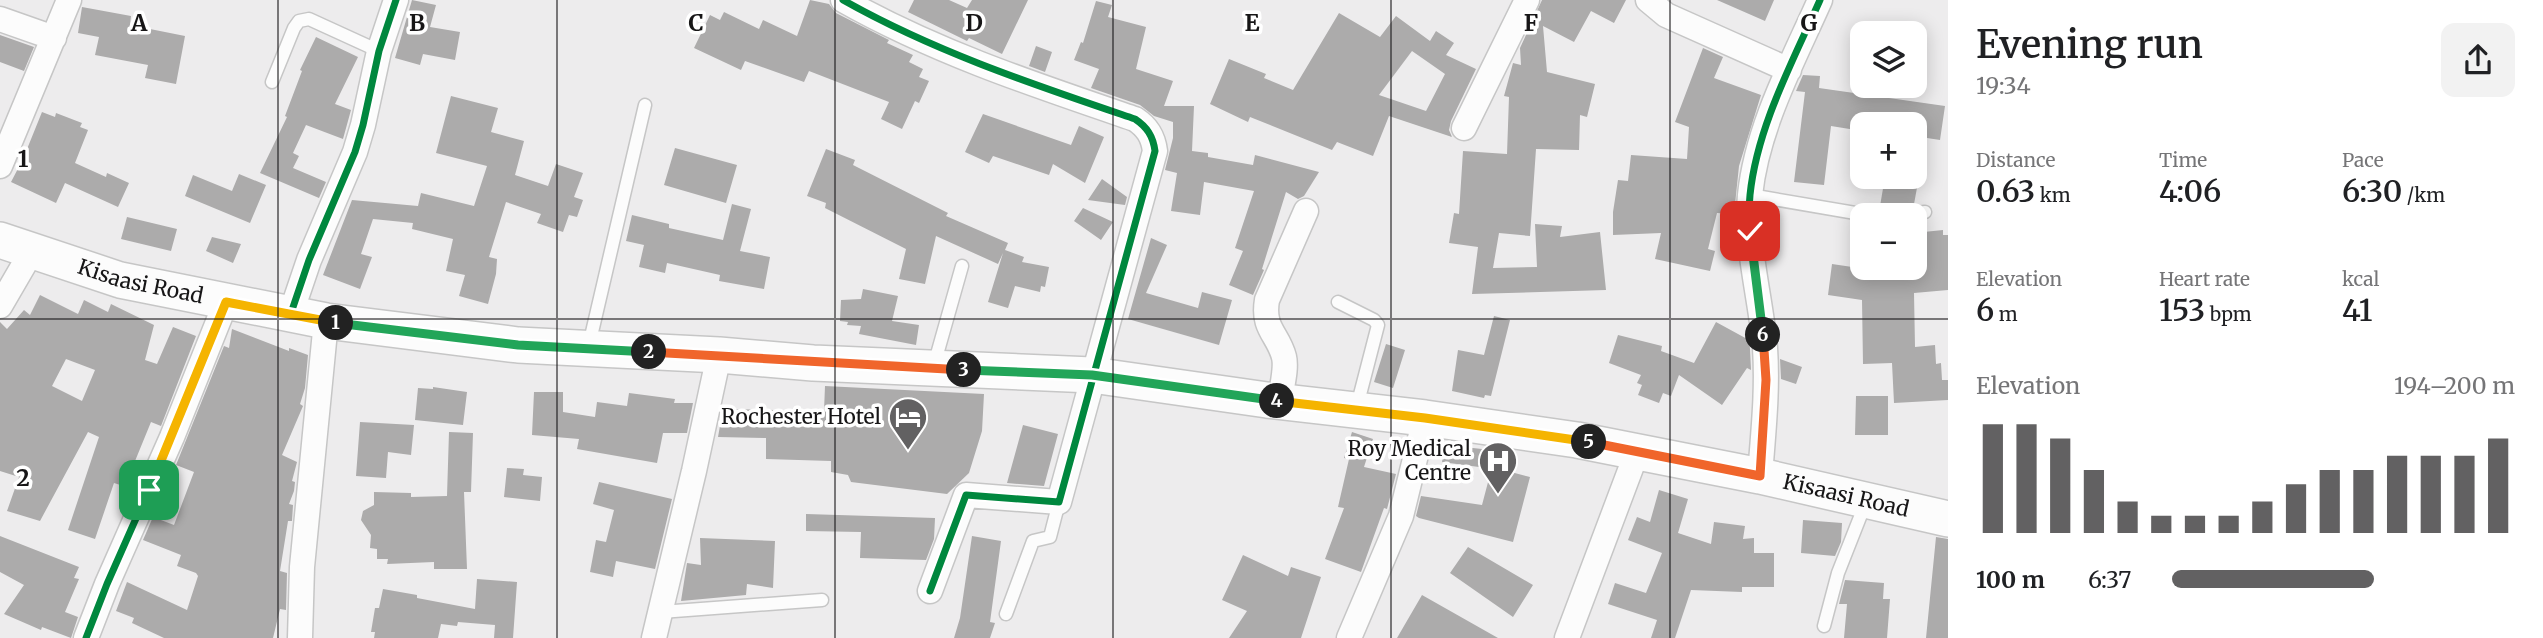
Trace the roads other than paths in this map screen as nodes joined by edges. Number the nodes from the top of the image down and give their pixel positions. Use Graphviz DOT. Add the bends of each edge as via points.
graph roads {
  1 [pos="69,0"];
  2 [pos="396,0"];
  3 [pos="843,0"];
  4 [pos="1527,0"];
  5 [pos="1648,0"];
  6 [pos="1820,0"];
  7 [pos="0,19"];
  8 [pos="54,38"];
  9 [pos="379,51"];
  10 [pos="1789,71"];
  11 [pos="272,82"];
  12 [pos="646,106"];
  13 [pos="1464,128"];
  14 [pos="0,166"];
  15 [pos="1750,195"];
  16 [pos="1306,211"];
  17 [pos="1850,212"];
  18 [pos="16,246"];
  19 [pos="962,266"];
  20 [pos="226,302"];
  21 [pos="1338,302"];
  22 [pos="0,306"];
  23 [pos="290,316"];
  24 [pos="326,321"];
  25 [pos="588,349"];
  26 [pos="719,355"];
  27 [pos="933,369"];
  28 [pos="1092,375"];
  29 [pos="1280,401"];
  30 [pos="1356,410"];
  31 [pos="1425,418"];
  32 [pos="1637,452"];
  33 [pos="1760,476"];
  34 [pos="1059,502"];
  35 [pos="1866,502"];
  36 [pos="1948,519"];
  37 [pos="930,591"];
  38 [pos="822,600"];
  39 [pos="661,612"];
  40 [pos="1006,614"];
  41 [pos="1824,626"];
  42 [pos="86,638"];
  43 [pos="300,638"];
  44 [pos="654,638"];
  45 [pos="1349,638"];
  46 [pos="1567,638"];
  1 -- 8 [label="street"];
  2 -- 9 [label="street"];
  3 -- 28 [label="street" via="937,47 1135,119 1149,132 1155,151"];
  4 -- 13 [label="street"];
  5 -- 10 [label="street" via="1666,15"];
  6 -- 10 [label="street"];
  7 -- 8 [label="street"];
  8 -- 14 [label="street"];
  9 -- 11 [label="lane" via="309,19 299,21"];
  9 -- 23 [label="street" via="355,152"];
  10 -- 15 [label="street" via="1766,127"];
  12 -- 25 [label="lane"];
  15 -- 17 [label="lane"];
  15 -- 33 [label="street" via="1750,231 1765,346"];
  16 -- 29 [label="street" via="1265,310 1268,328 1284,358"];
  18 -- 20 [label="main road, Kisaasi Road" via="120,280"];
  18 -- 22 [label="street"];
  19 -- 27 [label="lane"];
  20 -- 23 [label="main road, Kisaasi Road"];
  20 -- 42 [label="street"];
  21 -- 30 [label="lane" via="1378,325"];
  23 -- 24 [label="main road, Kisaasi Road"];
  24 -- 25 [label="main road, Kisaasi Road"];
  24 -- 43 [label="street" via="302,567"];
  25 -- 26 [label="main road, Kisaasi Road"];
  26 -- 27 [label="main road, Kisaasi Road"];
  26 -- 39 [label="street"];
  27 -- 28 [label="main road, Kisaasi Road"];
  28 -- 29 [label="main road, Kisaasi Road"];
  28 -- 34 [label="street"];
  29 -- 30 [label="main road, Kisaasi Road"];
  30 -- 31 [label="main road, Kisaasi Road"];
  31 -- 32 [label="main road, Kisaasi Road"];
  31 -- 45 [label="street" via="1401,516"];
  32 -- 33 [label="main road, Kisaasi Road"];
  32 -- 46 [label="street"];
  33 -- 35 [label="main road, Kisaasi Road"];
  34 -- 37 [label="street" via="966,495"];
  34 -- 40 [label="lane" via="1050,537 1033,541"];
  35 -- 36 [label="main road, Kisaasi Road"];
  35 -- 41 [label="lane" via="1838,573"];
  38 -- 39 [label="lane"];
  39 -- 44 [label="street"];
}
